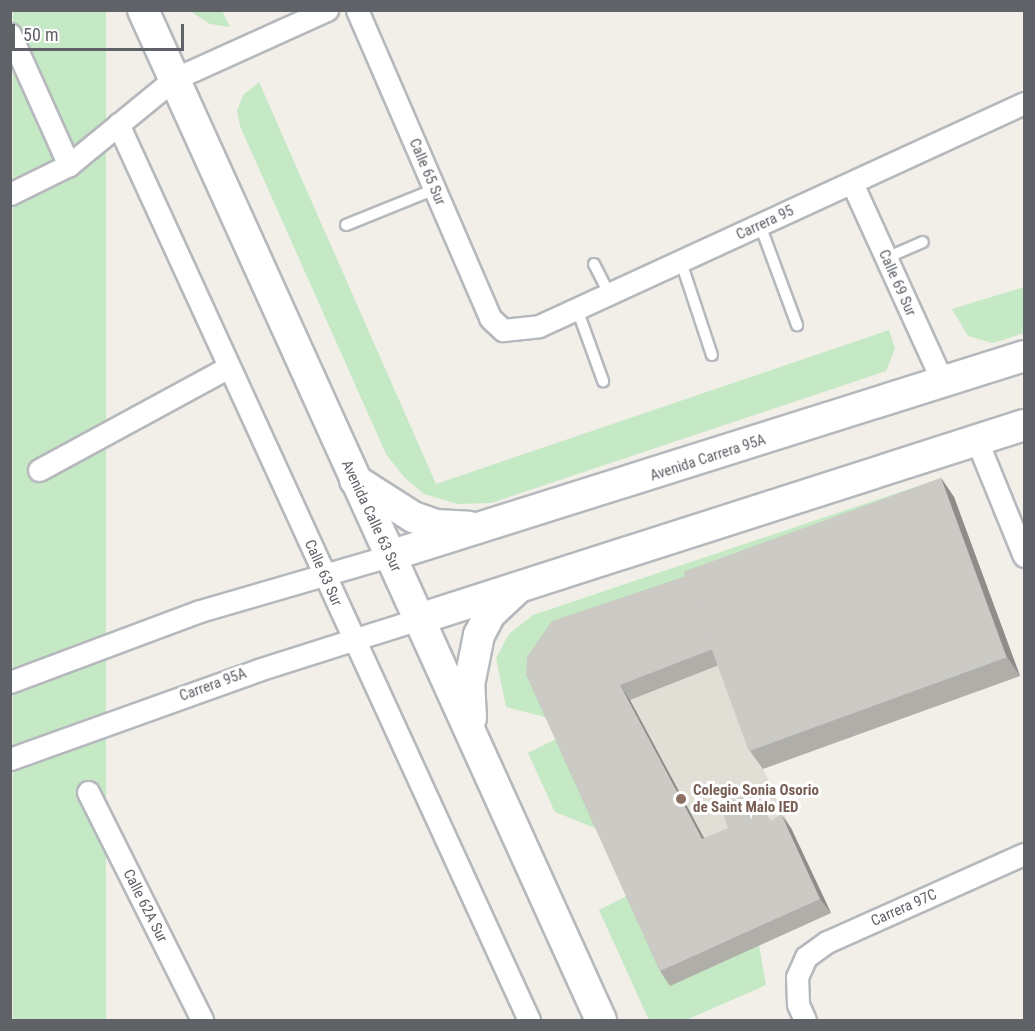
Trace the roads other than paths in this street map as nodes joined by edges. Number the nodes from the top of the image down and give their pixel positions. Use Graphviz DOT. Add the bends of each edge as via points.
graph roads {
  1 [pos="143,10"];
  2 [pos="327,10"];
  3 [pos="357,10"];
  4 [pos="10,34"];
  5 [pos="174,79"];
  6 [pos="1024,104"];
  7 [pos="118,124"];
  8 [pos="69,165"];
  9 [pos="852,183"];
  10 [pos="435,189"];
  11 [pos="10,194"];
  12 [pos="345,225"];
  13 [pos="760,225"];
  14 [pos="923,242"];
  15 [pos="886,258"];
  16 [pos="681,261"];
  17 [pos="594,264"];
  18 [pos="609,294"];
  19 [pos="577,309"];
  20 [pos="797,325"];
  21 [pos="503,330"];
  22 [pos="712,355"];
  23 [pos="1024,356"];
  24 [pos="230,368"];
  25 [pos="603,381"];
  26 [pos="943,383"];
  27 [pos="1024,425"];
  28 [pos="977,441"];
  29 [pos="39,470"];
  30 [pos="354,480"];
  31 [pos="496,525"];
  32 [pos="389,556"];
  33 [pos="1024,556"];
  34 [pos="323,575"];
  35 [pos="522,586"];
  36 [pos="419,619"];
  37 [pos="353,640"];
  38 [pos="10,682"];
  39 [pos="473,736"];
  40 [pos="10,759"];
  41 [pos="88,792"];
  42 [pos="1024,854"];
  43 [pos="202,1020"];
  44 [pos="530,1020"];
  45 [pos="601,1020"];
  46 [pos="805,1020"];
  1 -- 5 [label="main road, Avenida Calle 63 Sur"];
  2 -- 5 [label="street"];
  3 -- 10 [label="street, Calle 65 Sur"];
  4 -- 8 [label="street"];
  5 -- 7 [label="street"];
  5 -- 30 [label="main road, Avenida Calle 63 Sur"];
  6 -- 9 [label="street, Carrera 95"];
  7 -- 8 [label="street"];
  7 -- 24 [label="street, Calle 63 Sur"];
  8 -- 11 [label="street"];
  9 -- 13 [label="street, Carrera 95"];
  9 -- 15 [label="street, Calle 69 Sur"];
  10 -- 12 [label="lane"];
  10 -- 21 [label="street, Calle 65 Sur" via="490,318"];
  13 -- 16 [label="street, Carrera 95"];
  13 -- 20 [label="lane"];
  14 -- 15 [label="lane"];
  15 -- 26 [label="street, Calle 69 Sur"];
  16 -- 18 [label="street, Carrera 95"];
  16 -- 22 [label="lane"];
  17 -- 18 [label="lane"];
  18 -- 19 [label="street, Carrera 95"];
  19 -- 21 [label="street, Carrera 95" via="539,326"];
  19 -- 25 [label="lane"];
  23 -- 26 [label="main road, Avenida Carrera 95A"];
  24 -- 29 [label="street"];
  24 -- 34 [label="street, Calle 63 Sur"];
  26 -- 31 [label="main road, Avenida Carrera 95A"];
  27 -- 28 [label="main road"];
  28 -- 33 [label="street"];
  28 -- 35 [label="main road"];
  30 -- 31 [label="main road" via="389,504 436,525"];
  30 -- 32 [label="main road, Avenida Calle 63 Sur"];
  31 -- 32 [label="main road, Avenida Carrera 95A"];
  32 -- 34 [label="street"];
  32 -- 36 [label="main road, Avenida Calle 63 Sur"];
  34 -- 37 [label="street, Calle 63 Sur"];
  34 -- 38 [label="street" via="200,610"];
  35 -- 36 [label="main road"];
  35 -- 39 [label="main road" via="490,614 479,635 469,685"];
  36 -- 37 [label="street, Carrera 95A"];
  36 -- 39 [label="main road, Avenida Calle 63 Sur"];
  37 -- 40 [label="street, Carrera 95A" via="238,676"];
  37 -- 44 [label="street, Calle 63 Sur"];
  39 -- 45 [label="main road, Avenida Calle 63 Sur"];
  41 -- 43 [label="street, Calle 62A Sur"];
  42 -- 46 [label="street, Carrera 97C" via="827,942 806,957 797,977 798,1004"];
}
